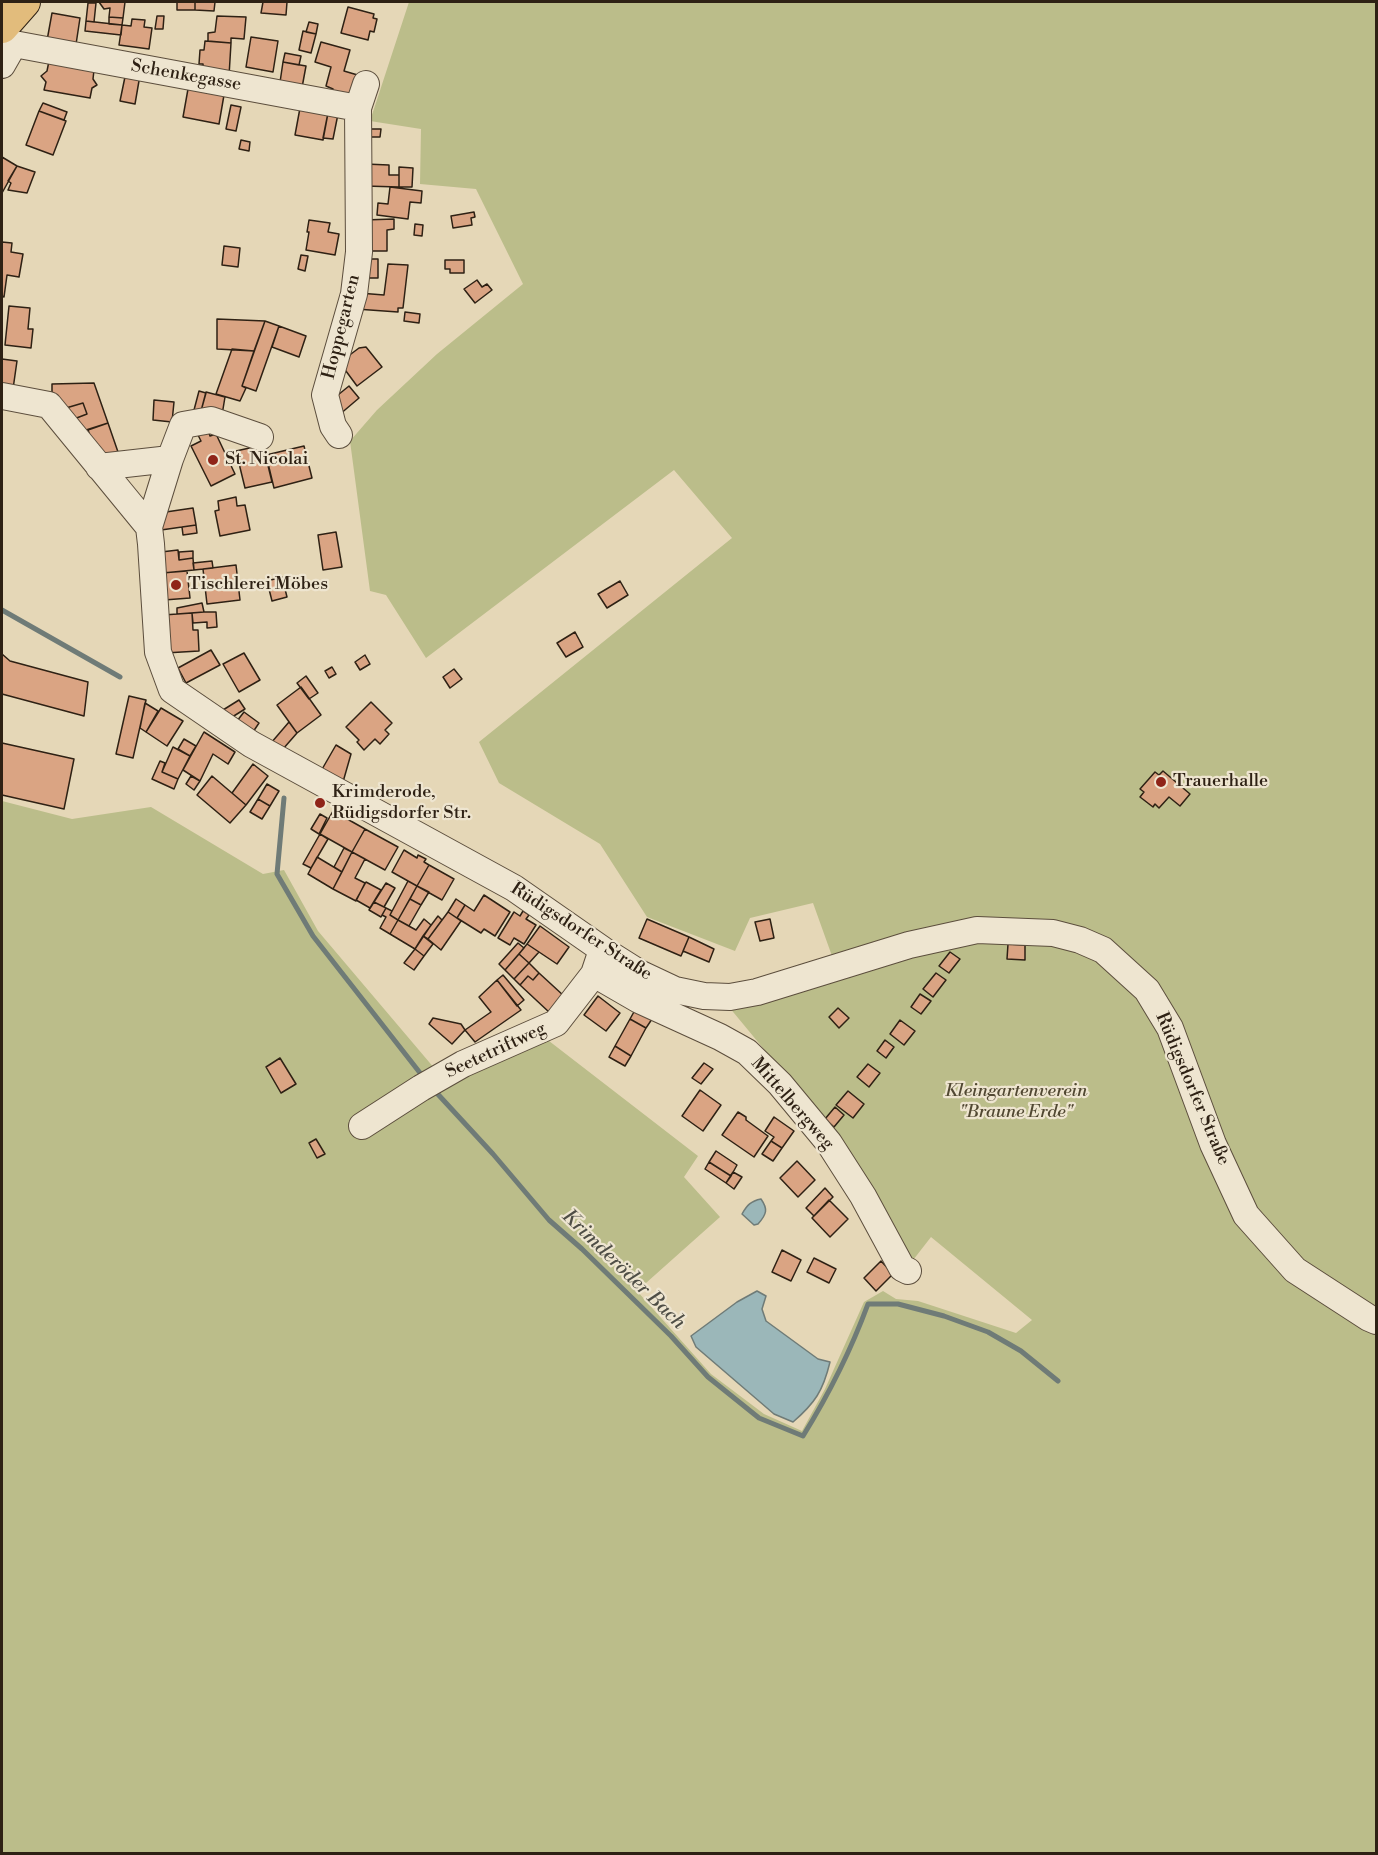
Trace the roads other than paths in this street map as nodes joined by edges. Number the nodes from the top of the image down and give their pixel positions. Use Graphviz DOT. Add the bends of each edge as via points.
graph roads {
  1 [pos="24,2"];
  2 [pos="6,45"];
  3 [pos="362,96"];
  4 [pos="2,396"];
  5 [pos="339,435"];
  6 [pos="260,437"];
  7 [pos="170,459"];
  8 [pos="99,467"];
  9 [pos="149,527"];
  10 [pos="598,962"];
  11 [pos="362,1126"];
  12 [pos="908,1271"];
  13 [pos="1377,1321"];
  1 -- 2 [label="main road"];
  2 -- 3 [label="street, Schenkegasse"];
  3 -- 5 [label="street, Hoppegarten" via="359,252 354,294 325,395"];
  4 -- 8 [label="street" via="49,405"];
  6 -- 7 [label="street" via="211,420 183,425"];
  7 -- 8 [label="street"];
  7 -- 9 [label="street"];
  8 -- 9 [label="street"];
  9 -- 10 [label="street, Rüdigsdorfer Straße" via="158,652 172,690 251,744 514,888"];
  10 -- 11 [label="street, Seetetriftweg" via="556,1023 463,1064"];
  10 -- 12 [label="street, Mittelbergweg" via="639,1000 747,1052 780,1084 829,1143 902,1268"];
  10 -- 13 [label="street, Rüdigsdorfer Straße" via="641,974 675,990 730,997 909,945 977,930 1053,933 1103,950 1147,990 1170,1028 1213,1144 1246,1215 1295,1270"];
}
